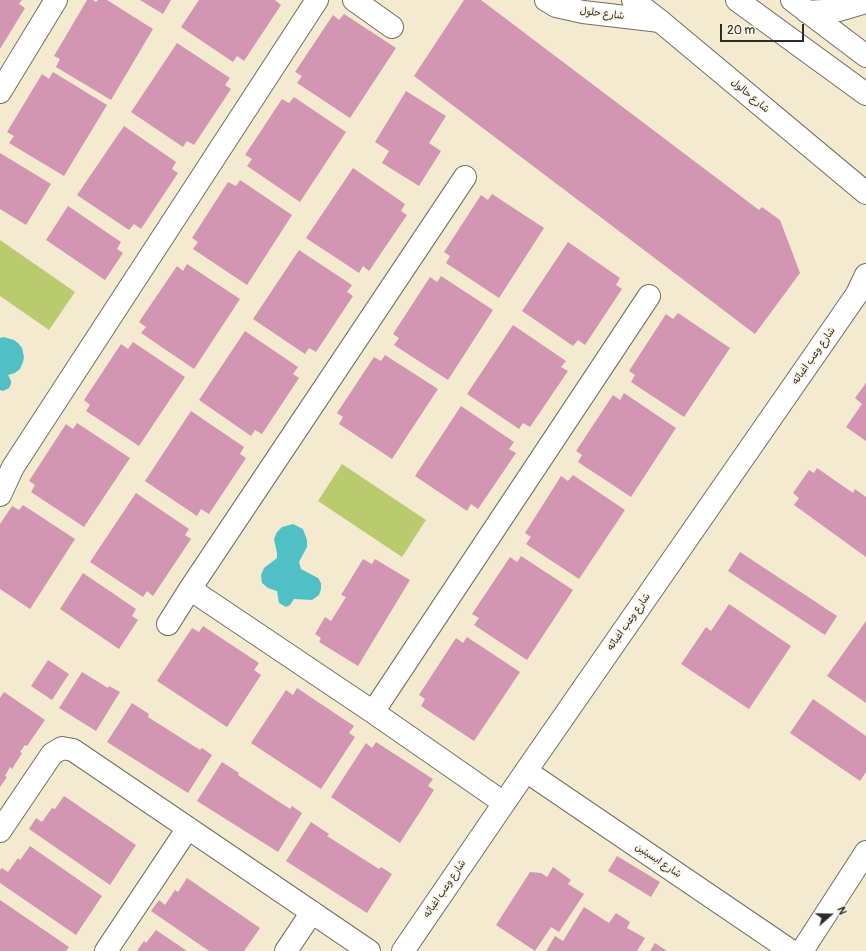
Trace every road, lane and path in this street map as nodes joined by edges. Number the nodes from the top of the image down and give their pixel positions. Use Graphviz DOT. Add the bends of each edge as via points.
graph roads {
  1 [pos="56,0"];
  2 [pos="317,0"];
  3 [pos="354,0"];
  4 [pos="546,0"];
  5 [pos="633,0"];
  6 [pos="736,0"];
  7 [pos="866,2"];
  8 [pos="799,6"];
  9 [pos="660,21"];
  10 [pos="392,27"];
  11 [pos="866,56"];
  12 [pos="0,92"];
  13 [pos="866,94"];
  14 [pos="465,177"];
  15 [pos="866,193"];
  16 [pos="863,285"];
  17 [pos="649,296"];
  18 [pos="6,463"];
  19 [pos="0,495"];
  20 [pos="190,589"];
  21 [pos="168,624"];
  22 [pos="373,712"];
  23 [pos="526,771"];
  24 [pos="504,803"];
  25 [pos="188,828"];
  26 [pos="0,831"];
  27 [pos="866,852"];
  28 [pos="312,912"];
  29 [pos="106,951"];
  30 [pos="286,951"];
  31 [pos="369,951"];
  32 [pos="403,951"];
  33 [pos="791,951"];
  34 [pos="802,951"];
  1 -- 12 [label="street"];
  2 -- 18 [label="street"];
  3 -- 10 [label="street"];
  4 -- 9 [label="street, شارع حلول" via="556,6 583,12"];
  5 -- 9 [label="street, شارع حالول"];
  6 -- 13 [label="street"];
  7 -- 8 [label="street" via="839,10"];
  8 -- 11 [label="street"];
  9 -- 15 [label="street, شارع حالول"];
  14 -- 20 [label="street"];
  16 -- 23 [label="street, شارع وعب اغباثه"];
  17 -- 22 [label="street"];
  18 -- 19 [label="street"];
  20 -- 21 [label="street"];
  20 -- 22 [label="street"];
  22 -- 24 [label="street"];
  23 -- 24 [label="street, شارع وعب اغباثه"];
  23 -- 33 [label="street, شارع ابسيتين"];
  24 -- 32 [label="street, شارع وعب اغباثه"];
  25 -- 26 [label="street" via="73,750 62,748 52,754"];
  25 -- 28 [label="street"];
  25 -- 29 [label="street"];
  27 -- 34 [label="street"];
  28 -- 30 [label="street"];
  28 -- 31 [label="street"];
}
